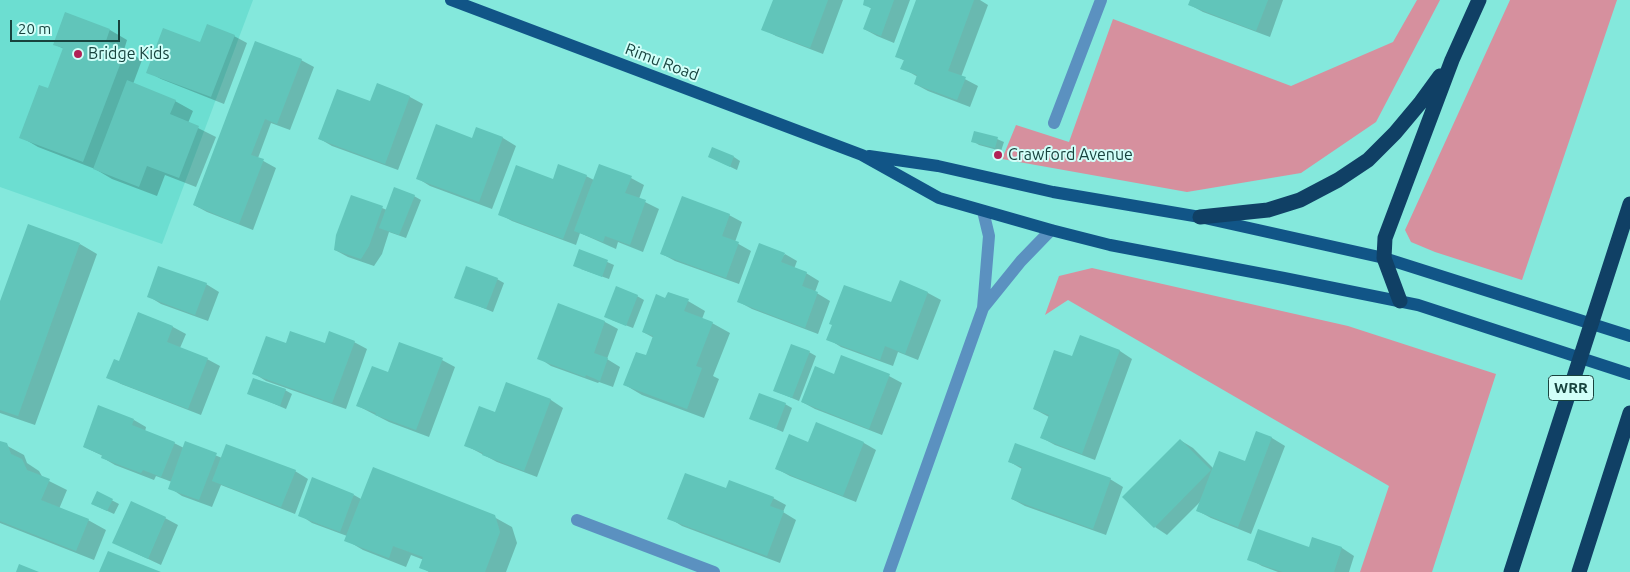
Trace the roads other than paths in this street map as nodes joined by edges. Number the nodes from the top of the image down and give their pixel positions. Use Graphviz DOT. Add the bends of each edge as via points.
graph roads {
  1 [pos="451,0"];
  2 [pos="1101,0"];
  3 [pos="1479,0"];
  4 [pos="1452,60"];
  5 [pos="1054,123"];
  6 [pos="862,155"];
  7 [pos="1630,204"];
  8 [pos="983,211"];
  9 [pos="1200,217"];
  10 [pos="1051,230"];
  11 [pos="1384,258"];
  12 [pos="1400,301"];
  13 [pos="983,308"];
  14 [pos="1630,336"];
  15 [pos="1630,374"];
  16 [pos="1630,413"];
  17 [pos="577,520"];
  18 [pos="714,572"];
  19 [pos="889,572"];
  20 [pos="1511,572"];
  21 [pos="1579,572"];
  1 -- 6 [label="main road, Rimu Road"];
  2 -- 5 [label="street"];
  3 -- 4 [label="highway"];
  4 -- 9 [label="highway" via="1395,133 1368,160 1338,180 1300,200 1268,210"];
  4 -- 11 [label="highway" via="1385,238"];
  6 -- 8 [label="main road, Rimu Road" via="939,198"];
  6 -- 9 [label="main road, Rimu Road" via="938,166 1053,192"];
  7 -- 20 [label="highway, WRR"];
  8 -- 10 [label="main road, Rimu Road"];
  8 -- 13 [label="street" via="989,236"];
  9 -- 11 [label="main road, Rimu Road"];
  10 -- 12 [label="main road, Rimu Road" via="1110,245"];
  10 -- 13 [label="street"];
  11 -- 12 [label="highway"];
  11 -- 14 [label="main road, Rimu Road"];
  12 -- 15 [label="main road, Rimu Road"];
  13 -- 19 [label="street"];
  16 -- 21 [label="highway"];
  17 -- 18 [label="street"];
}
